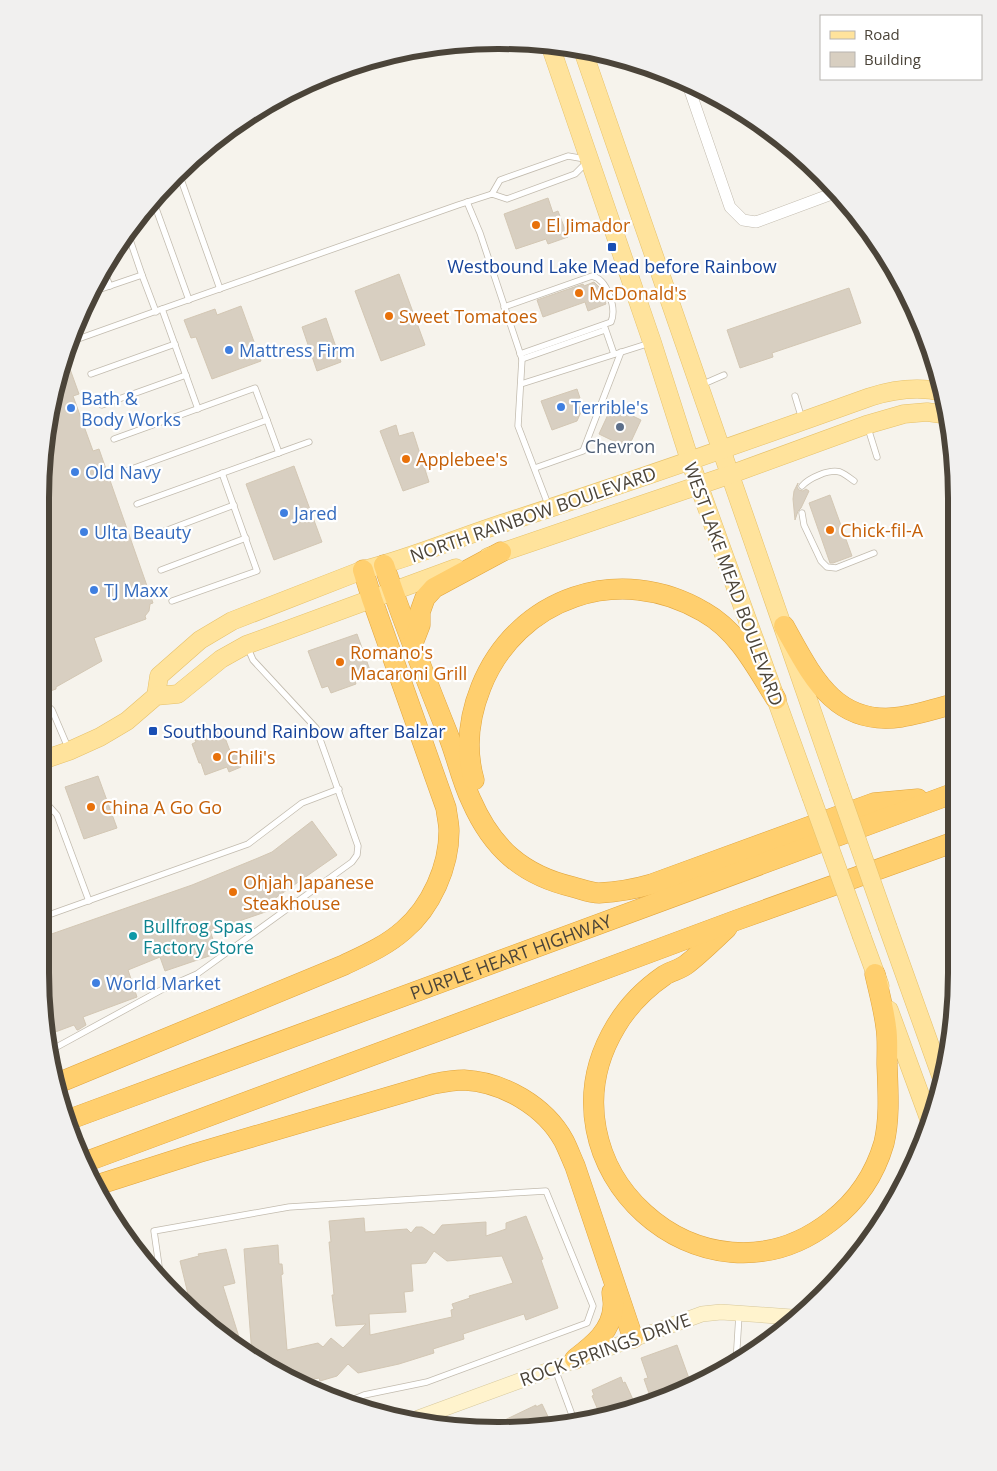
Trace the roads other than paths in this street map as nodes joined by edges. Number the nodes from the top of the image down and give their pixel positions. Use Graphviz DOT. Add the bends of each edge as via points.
graph roads {
  1 [pos="553,53"];
  2 [pos="580,56"];
  3 [pos="585,57"];
  4 [pos="690,92"];
  5 [pos="607,153"];
  6 [pos="590,159"];
  7 [pos="181,179"];
  8 [pos="492,194"];
  9 [pos="830,195"];
  10 [pos="467,202"];
  11 [pos="156,208"];
  12 [pos="130,241"];
  13 [pos="142,275"];
  14 [pos="107,278"];
  15 [pos="110,286"];
  16 [pos="101,289"];
  17 [pos="220,289"];
  18 [pos="668,295"];
  19 [pos="189,300"];
  20 [pos="504,307"];
  21 [pos="159,310"];
  22 [pos="604,327"];
  23 [pos="78,339"];
  24 [pos="652,342"];
  25 [pos="175,344"];
  26 [pos="621,352"];
  27 [pos="614,354"];
  28 [pos="521,357"];
  29 [pos="91,374"];
  30 [pos="186,375"];
  31 [pos="724,375"];
  32 [pos="521,384"];
  33 [pos="700,385"];
  34 [pos="935,390"];
  35 [pos="794,396"];
  36 [pos="102,405"];
  37 [pos="198,409"];
  38 [pos="940,414"];
  39 [pos="267,420"];
  40 [pos="803,421"];
  41 [pos="866,424"];
  42 [pos="114,439"];
  43 [pos="309,442"];
  44 [pos="720,450"];
  45 [pos="278,453"];
  46 [pos="877,457"];
  47 [pos="690,461"];
  48 [pos="535,468"];
  49 [pos="126,471"];
  50 [pos="222,473"];
  51 [pos="729,475"];
  52 [pos="854,480"];
  53 [pos="698,485"];
  54 [pos="802,486"];
  55 [pos="137,504"];
  56 [pos="234,505"];
  57 [pos="550,509"];
  58 [pos="802,512"];
  59 [pos="149,537"];
  60 [pos="246,538"];
  61 [pos="501,552"];
  62 [pos="874,553"];
  63 [pos="384,565"];
  64 [pos="161,570"];
  65 [pos="363,570"];
  66 [pos="393,592"];
  67 [pos="372,599"];
  68 [pos="172,601"];
  69 [pos="784,626"];
  70 [pos="412,643"];
  71 [pos="246,645"];
  72 [pos="156,696"];
  73 [pos="776,699"];
  74 [pos="948,705"];
  75 [pos="49,707"];
  76 [pos="69,751"];
  77 [pos="49,758"];
  78 [pos="339,789"];
  79 [pos="948,795"];
  80 [pos="948,796"];
  81 [pos="49,806"];
  82 [pos="948,844"];
  83 [pos="621,890"];
  84 [pos="89,901"];
  85 [pos="49,915"];
  86 [pos="737,920"];
  87 [pos="875,974"];
  88 [pos="55,1048"];
  89 [pos="938,1068"];
  90 [pos="62,1081"];
  91 [pos="926,1111"];
  92 [pos="73,1118"];
  93 [pos="90,1160"];
  94 [pos="102,1183"];
  95 [pos="159,1268"];
  96 [pos="615,1285"];
  97 [pos="739,1314"];
  98 [pos="788,1317"];
  99 [pos="633,1338"];
  100 [pos="737,1353"];
  101 [pos="575,1359"];
  102 [pos="555,1367"];
  103 [pos="356,1398"];
  104 [pos="424,1416"];
  105 [pos="572,1416"];
  1 -- 6 [label="main road, WEST LAKE MEAD BOULEVARD"];
  2 -- 5 [label="main road" via="578,69"];
  3 -- 18 [label="main road, WEST LAKE MEAD BOULEVARD"];
  4 -- 9 [label="street" via="730,207 742,220 756,222"];
  5 -- 6 [label="main road"];
  5 -- 18 [label="main road" via="632,227"];
  6 -- 8 [label="lane" via="575,174 507,199"];
  6 -- 8 [label="lane" via="568,156 500,180"];
  6 -- 24 [label="main road, WEST LAKE MEAD BOULEVARD"];
  7 -- 17 [label="lane"];
  8 -- 10 [label="lane"];
  10 -- 17 [label="lane"];
  10 -- 20 [label="lane"];
  11 -- 19 [label="lane"];
  12 -- 13 [label="lane"];
  13 -- 15 [label="lane"];
  13 -- 21 [label="lane"];
  14 -- 15 [label="lane"];
  15 -- 16 [label="lane"];
  17 -- 19 [label="lane"];
  18 -- 33 [label="main road, WEST LAKE MEAD BOULEVARD"];
  19 -- 21 [label="lane"];
  20 -- 22 [label="lane" via="592,276 604,283 612,306 614,315"];
  20 -- 28 [label="lane"];
  21 -- 23 [label="lane"];
  21 -- 25 [label="lane"];
  22 -- 27 [label="lane"];
  22 -- 28 [label="lane"];
  24 -- 26 [label="lane"];
  24 -- 47 [label="main road, WEST LAKE MEAD BOULEVARD"];
  25 -- 29 [label="lane"];
  25 -- 30 [label="lane"];
  26 -- 27 [label="lane"];
  26 -- 48 [label="lane" via="583,451"];
  27 -- 32 [label="lane"];
  28 -- 32 [label="lane"];
  30 -- 36 [label="lane"];
  30 -- 37 [label="lane"];
  31 -- 33 [label="lane"];
  32 -- 48 [label="lane" via="518,426"];
  33 -- 44 [label="main road, WEST LAKE MEAD BOULEVARD"];
  34 -- 40 [label="main road, NORTH RAINBOW BOULEVARD" via="897,390"];
  35 -- 40 [label="lane"];
  37 -- 39 [label="lane" via="255,388"];
  37 -- 42 [label="lane"];
  38 -- 41 [label="main road, NORTH RAINBOW BOULEVARD" via="904,414"];
  39 -- 45 [label="lane"];
  39 -- 49 [label="lane"];
  40 -- 44 [label="main road, NORTH RAINBOW BOULEVARD"];
  41 -- 46 [label="lane"];
  41 -- 51 [label="main road, NORTH RAINBOW BOULEVARD"];
  43 -- 45 [label="lane"];
  44 -- 47 [label="main road, NORTH RAINBOW BOULEVARD"];
  44 -- 51 [label="main road, WEST LAKE MEAD BOULEVARD"];
  45 -- 50 [label="lane"];
  47 -- 53 [label="main road, WEST LAKE MEAD BOULEVARD"];
  47 -- 57 [label="main road, NORTH RAINBOW BOULEVARD"];
  48 -- 57 [label="lane"];
  50 -- 55 [label="lane"];
  50 -- 56 [label="lane"];
  51 -- 53 [label="main road, NORTH RAINBOW BOULEVARD"];
  51 -- 69 [label="main road, WEST LAKE MEAD BOULEVARD"];
  52 -- 54 [label="lane" via="835,472 810,479"];
  53 -- 61 [label="main road, NORTH RAINBOW BOULEVARD"];
  53 -- 73 [label="main road, WEST LAKE MEAD BOULEVARD"];
  56 -- 59 [label="lane"];
  56 -- 60 [label="lane"];
  57 -- 63 [label="main road, NORTH RAINBOW BOULEVARD"];
  58 -- 62 [label="lane" via="804,525 827,567 836,568"];
  60 -- 64 [label="lane"];
  60 -- 68 [label="lane" via="258,571"];
  61 -- 66 [label="main road, NORTH RAINBOW BOULEVARD"];
  61 -- 70 [label="highway" via="434,588 424,598 420,625"];
  63 -- 65 [label="main road, NORTH RAINBOW BOULEVARD"];
  63 -- 66 [label="highway"];
  65 -- 67 [label="highway"];
  65 -- 72 [label="main road, NORTH RAINBOW BOULEVARD" via="232,621 200,640 159,676"];
  66 -- 67 [label="main road, NORTH RAINBOW BOULEVARD"];
  66 -- 70 [label="highway"];
  67 -- 71 [label="main road, NORTH RAINBOW BOULEVARD"];
  67 -- 90 [label="highway" via="446,808 449,832 446,856 438,882 424,908 405,930 380,948"];
  69 -- 74 [label="highway" via="817,684 840,705 868,716 884,718"];
  69 -- 89 [label="main road, WEST LAKE MEAD BOULEVARD, bridge"];
  70 -- 83 [label="highway" via="470,799 500,848 524,868 557,884 597,893"];
  71 -- 72 [label="main road, NORTH RAINBOW BOULEVARD" via="221,659 178,694"];
  71 -- 78 [label="lane" via="253,660 316,728"];
  72 -- 76 [label="main road" via="127,721"];
  73 -- 83 [label="highway" via="728,630 691,605 649,592 619,589 588,593 564,601 537,614 504,645 484,678 469,728 472,772 488,813 521,854 537,865 573,881"];
  73 -- 87 [label="main road, WEST LAKE MEAD BOULEVARD, bridge"];
  75 -- 76 [label="lane"];
  76 -- 77 [label="main road"];
  78 -- 84 [label="lane" via="302,803 248,844"];
  78 -- 88 [label="lane" via="358,846 352,862 197,974"];
  79 -- 83 [label="highway" via="874,803 652,884"];
  80 -- 92 [label="highway, PURPLE HEART HIGHWAY"];
  81 -- 84 [label="lane" via="57,815"];
  82 -- 86 [label="highway"];
  84 -- 85 [label="lane"];
  86 -- 87 [label="highway" via="685,966 666,974 635,1001 610,1037 596,1078 596,1128 613,1176 640,1210 662,1228 688,1242 745,1252 788,1244 814,1233 838,1216 866,1183 879,1157 888,1115 887,1029"];
  86 -- 93 [label="highway"];
  87 -- 91 [label="main road, WEST LAKE MEAD BOULEVARD"];
  94 -- 96 [label="highway" via="433,1084 463,1080 488,1083 530,1103 548,1118 563,1139"];
  95 -- 103 [label="lane" via="154,1231 289,1207 546,1191 593,1306 587,1323 427,1382"];
  96 -- 99 [label="highway"];
  96 -- 101 [label="highway" via="609,1325"];
  97 -- 98 [label="main road, ROCK SPRINGS DRIVE"];
  97 -- 99 [label="main road, ROCK SPRINGS DRIVE" via="702,1314"];
  97 -- 100 [label="lane"];
  99 -- 101 [label="main road, ROCK SPRINGS DRIVE"];
  101 -- 102 [label="main road, ROCK SPRINGS DRIVE"];
  102 -- 104 [label="main road, ROCK SPRINGS DRIVE"];
  102 -- 105 [label="lane"];
}
